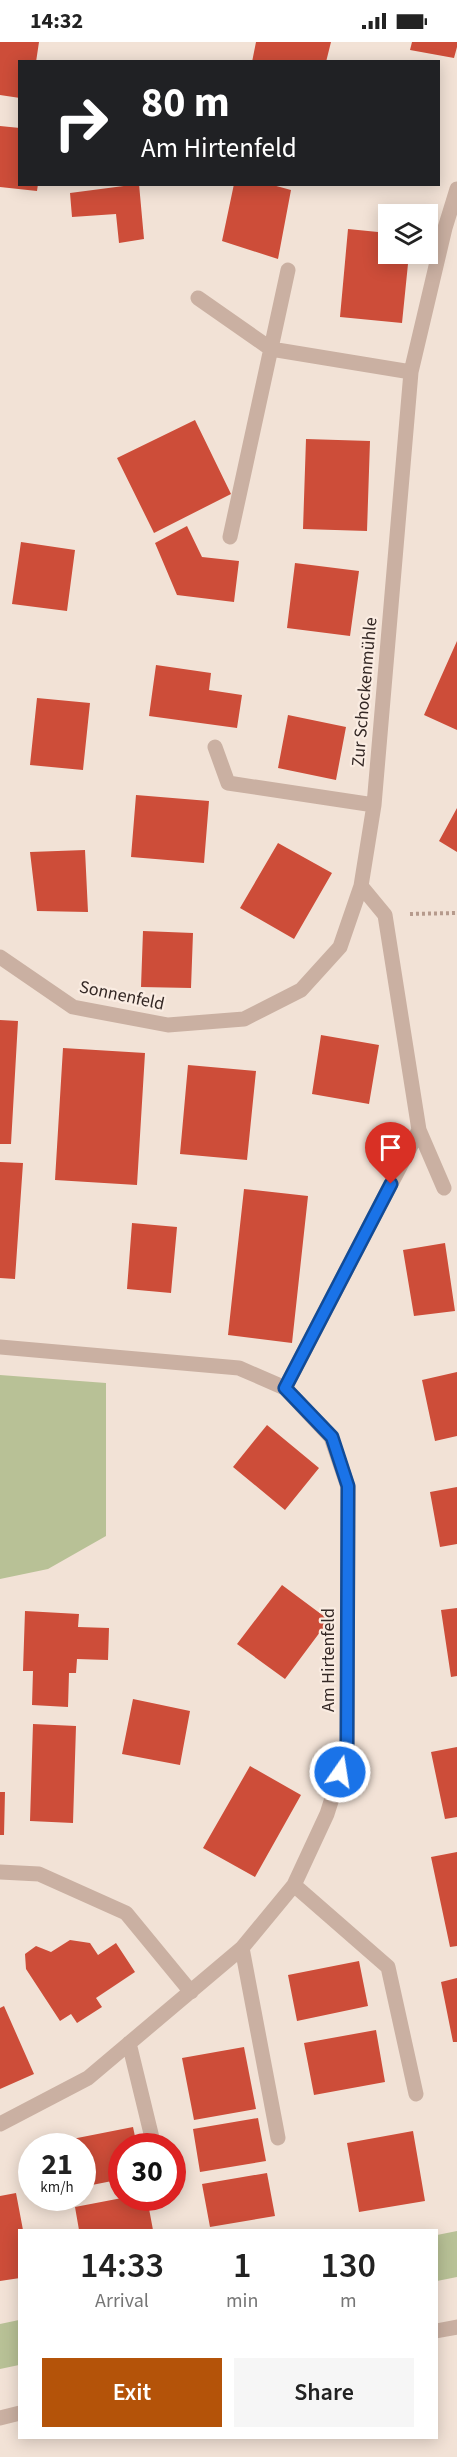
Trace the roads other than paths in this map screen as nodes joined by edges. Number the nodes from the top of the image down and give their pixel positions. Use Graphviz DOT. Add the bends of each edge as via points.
graph roads {
  1 [pos="457,189"];
  2 [pos="288,270"];
  3 [pos="198,298"];
  4 [pos="271,349"];
  5 [pos="411,372"];
  6 [pos="230,537"];
  7 [pos="215,747"];
  8 [pos="374,805"];
  9 [pos="362,886"];
  10 [pos="0,957"];
  11 [pos="420,1130"];
  12 [pos="444,1188"];
  13 [pos="0,1347"];
  14 [pos="285,1388"];
  15 [pos="0,1872"];
  16 [pos="294,1885"];
  17 [pos="242,1948"];
  18 [pos="191,1992"];
  19 [pos="129,2043"];
  20 [pos="416,2094"];
  21 [pos="0,2124"];
  22 [pos="151,2133"];
  23 [pos="278,2138"];
  24 [pos="457,2328"];
  25 [pos="438,2331"];
  26 [pos="18,2414"];
  27 [pos="0,2418"];
  1 -- 5 [label="street, Zur Schockenmühle"];
  2 -- 4 [label="street"];
  3 -- 4 [label="street"];
  4 -- 5 [label="street"];
  4 -- 6 [label="street"];
  5 -- 8 [label="street, Zur Schockenmühle"];
  7 -- 8 [label="street" via="228,783"];
  8 -- 9 [label="street, Zur Schockenmühle"];
  9 -- 10 [label="street, Sonnenfeld" via="340,947 301,990 244,1019 168,1025 73,1007"];
  9 -- 11 [label="street" via="385,915"];
  11 -- 12 [label="street"];
  11 -- 14 [label="street"];
  13 -- 14 [label="street, Am Hirtenfeld" via="239,1368"];
  14 -- 16 [label="street, Am Hirtenfeld" via="332,1437 348,1486 347,1751 327,1814"];
  15 -- 18 [label="street" via="39,1874 126,1913"];
  16 -- 17 [label="street, Am Hirtenfeld"];
  16 -- 20 [label="street" via="387,1967"];
  17 -- 18 [label="street, Am Hirtenfeld"];
  17 -- 23 [label="street"];
  18 -- 19 [label="street, Am Hirtenfeld"];
  19 -- 21 [label="street, Am Hirtenfeld" via="88,2078"];
  19 -- 22 [label="street"];
  24 -- 25 [label="street"];
  26 -- 27 [label="street"];
}
